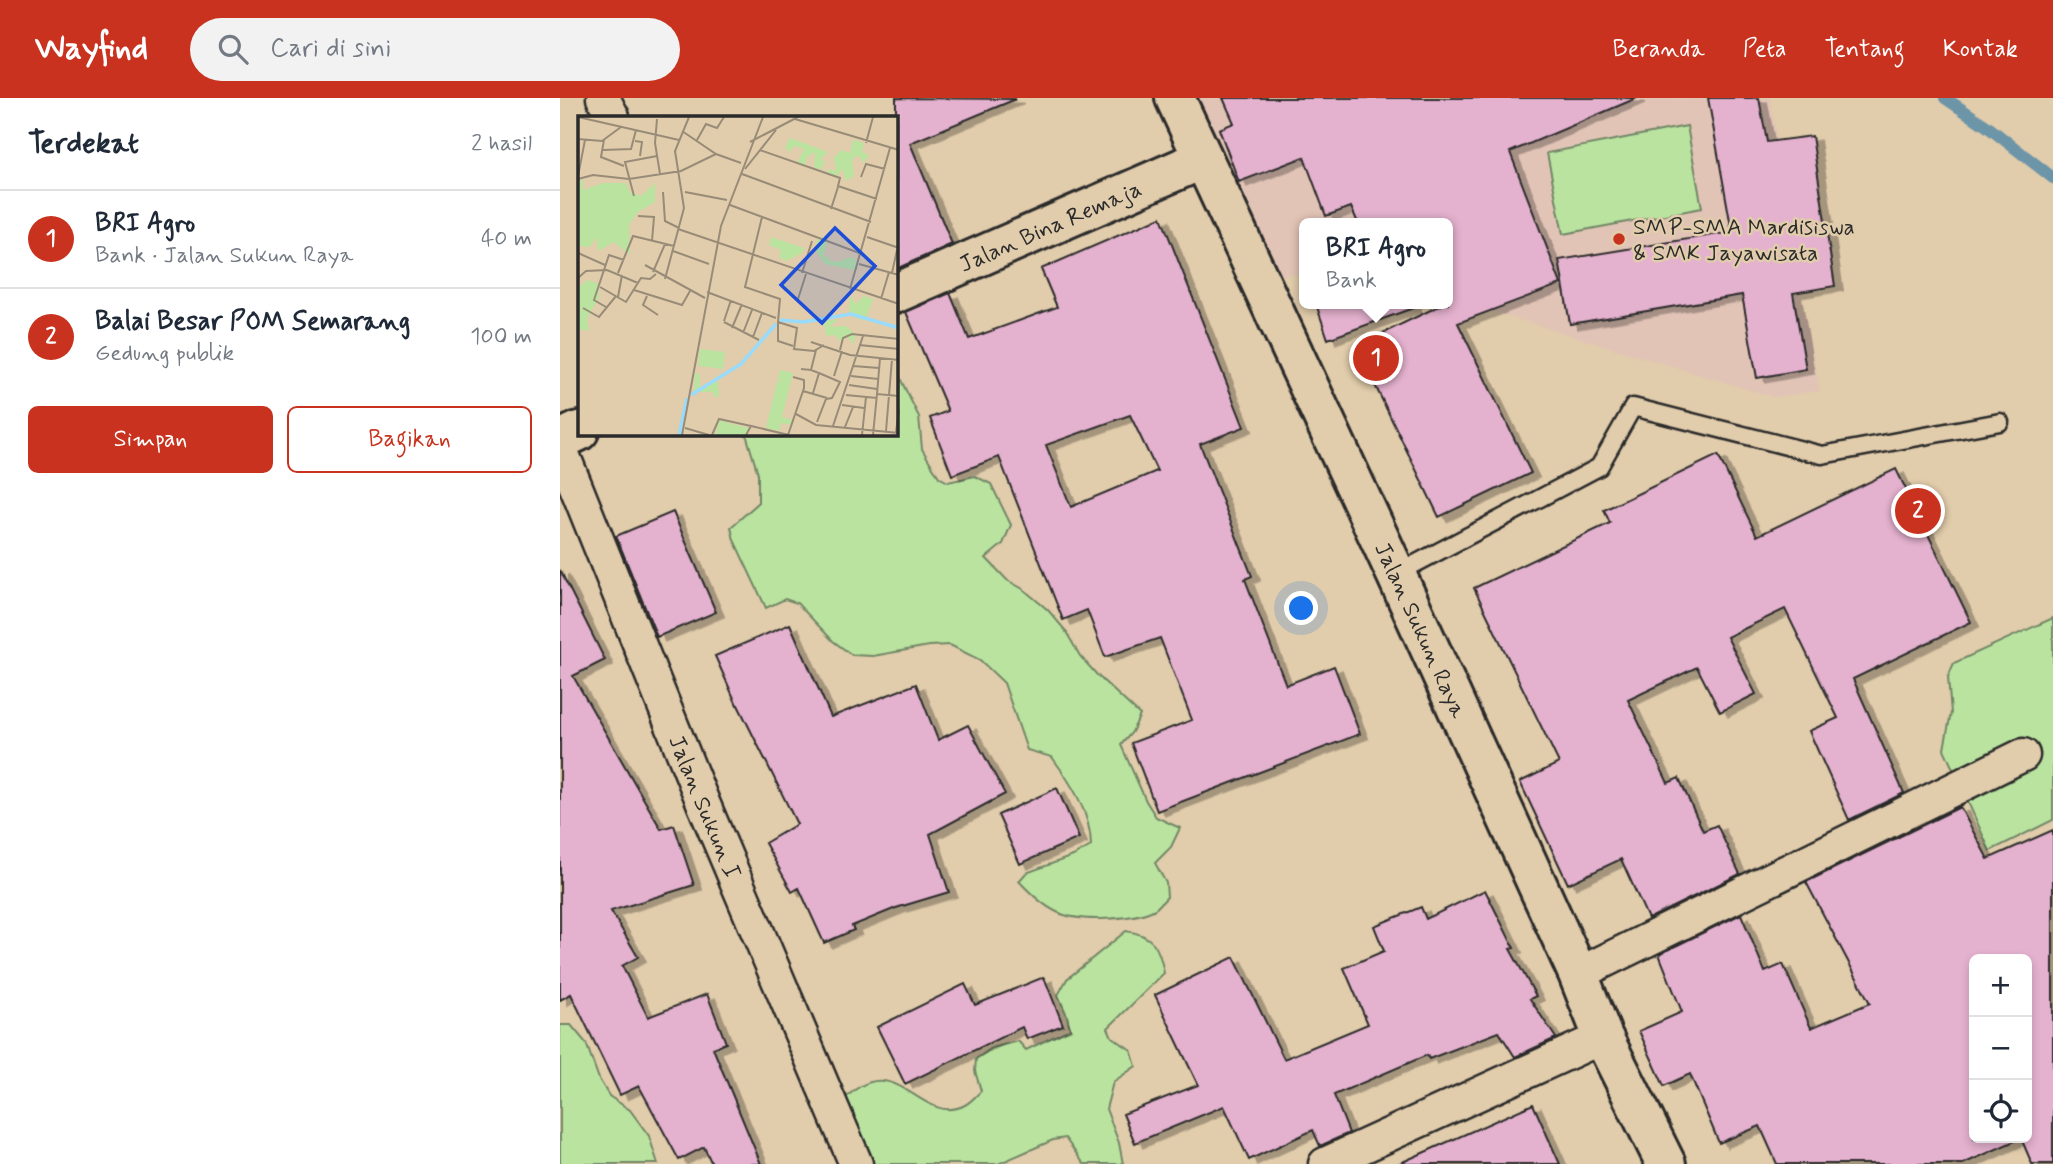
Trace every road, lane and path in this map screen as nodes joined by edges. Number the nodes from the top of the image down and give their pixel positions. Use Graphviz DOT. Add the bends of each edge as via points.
graph roads {
  1 [pos="603,98"];
  2 [pos="1175,98"];
  3 [pos="612,116"];
  4 [pos="1203,159"];
  5 [pos="898,292"];
  6 [pos="2000,422"];
  7 [pos="578,431"];
  8 [pos="560,440"];
  9 [pos="560,447"];
  10 [pos="1396,574"];
  11 [pos="2023,755"];
  12 [pos="1578,974"];
  13 [pos="1603,1037"];
  14 [pos="856,1164"];
  15 [pos="1325,1164"];
  16 [pos="1666,1164"];
  1 -- 3 [label="street"];
  2 -- 4 [label="street, Jalan Sukun Raya"];
  4 -- 5 [label="street, Jalan Bina Remaja"];
  4 -- 10 [label="street, Jalan Sukun Raya"];
  6 -- 10 [label="lane" via="1822,455 1633,407 1599,467"];
  7 -- 8 [label="street"];
  9 -- 14 [label="street, Jalan Sukun I" via="704,805"];
  10 -- 12 [label="street, Jalan Sukun Raya"];
  11 -- 12 [label="street"];
  12 -- 13 [label="street, Jalan Sukun Raya"];
  13 -- 15 [label="street"];
  13 -- 16 [label="street, Jalan Sukun Raya"];
}
